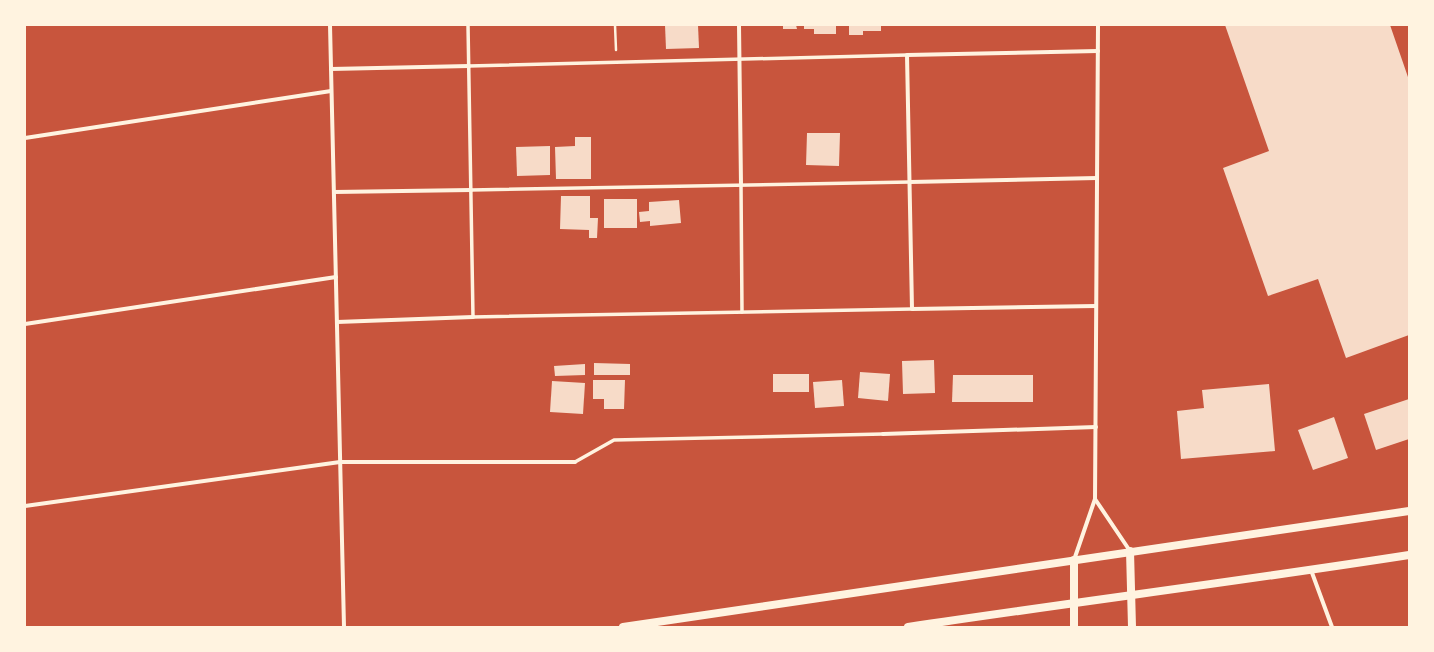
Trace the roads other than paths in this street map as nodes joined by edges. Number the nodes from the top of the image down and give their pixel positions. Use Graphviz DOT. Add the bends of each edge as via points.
graph roads {
  1 [pos="330,25"];
  2 [pos="468,25"];
  3 [pos="739,25"];
  4 [pos="1098,25"];
  5 [pos="1098,51"];
  6 [pos="907,55"];
  7 [pos="739,59"];
  8 [pos="469,66"];
  9 [pos="331,69"];
  10 [pos="331,91"];
  11 [pos="25,138"];
  12 [pos="1097,178"];
  13 [pos="910,182"];
  14 [pos="741,185"];
  15 [pos="471,190"];
  16 [pos="334,192"];
  17 [pos="336,277"];
  18 [pos="1096,306"];
  19 [pos="912,309"];
  20 [pos="742,312"];
  21 [pos="473,318"];
  22 [pos="337,322"];
  23 [pos="25,324"];
  24 [pos="1096,427"];
  25 [pos="883,434"];
  26 [pos="340,462"];
  27 [pos="575,462"];
  28 [pos="1095,500"];
  29 [pos="25,506"];
  30 [pos="1409,511"];
  31 [pos="1130,552"];
  32 [pos="1409,555"];
  33 [pos="1074,560"];
  34 [pos="1312,570"];
  35 [pos="1131,595"];
  36 [pos="1074,602"];
  37 [pos="344,627"];
  38 [pos="623,627"];
  39 [pos="908,627"];
  40 [pos="1074,627"];
  41 [pos="1132,627"];
  42 [pos="1332,627"];
  1 -- 9 [label="street"];
  2 -- 8 [label="street"];
  3 -- 7 [label="street"];
  4 -- 5 [label="street"];
  5 -- 6 [label="street"];
  5 -- 12 [label="street"];
  6 -- 7 [label="street"];
  6 -- 13 [label="street"];
  7 -- 8 [label="street"];
  7 -- 14 [label="street"];
  8 -- 9 [label="street"];
  8 -- 15 [label="street"];
  9 -- 10 [label="street"];
  10 -- 11 [label="street"];
  10 -- 16 [label="street"];
  12 -- 13 [label="street"];
  12 -- 18 [label="street"];
  13 -- 14 [label="street"];
  13 -- 19 [label="street"];
  14 -- 15 [label="street"];
  14 -- 20 [label="street"];
  15 -- 16 [label="street"];
  15 -- 21 [label="street"];
  16 -- 17 [label="street"];
  17 -- 22 [label="street"];
  17 -- 23 [label="street"];
  18 -- 19 [label="street"];
  18 -- 24 [label="street"];
  19 -- 20 [label="street"];
  20 -- 21 [label="street"];
  21 -- 22 [label="street"];
  22 -- 26 [label="street"];
  24 -- 25 [label="street"];
  24 -- 28 [label="street"];
  25 -- 27 [label="street" via="614,440"];
  26 -- 27 [label="street"];
  26 -- 29 [label="street"];
  26 -- 37 [label="street"];
  28 -- 31 [label="street"];
  28 -- 33 [label="street"];
  30 -- 31 [label="main road"];
  31 -- 33 [label="main road"];
  31 -- 35 [label="main road"];
  32 -- 34 [label="main road"];
  33 -- 36 [label="main road"];
  33 -- 38 [label="main road"];
  34 -- 35 [label="main road"];
  34 -- 42 [label="street"];
  35 -- 36 [label="main road"];
  35 -- 41 [label="main road"];
  36 -- 39 [label="main road"];
  36 -- 40 [label="main road"];
}
